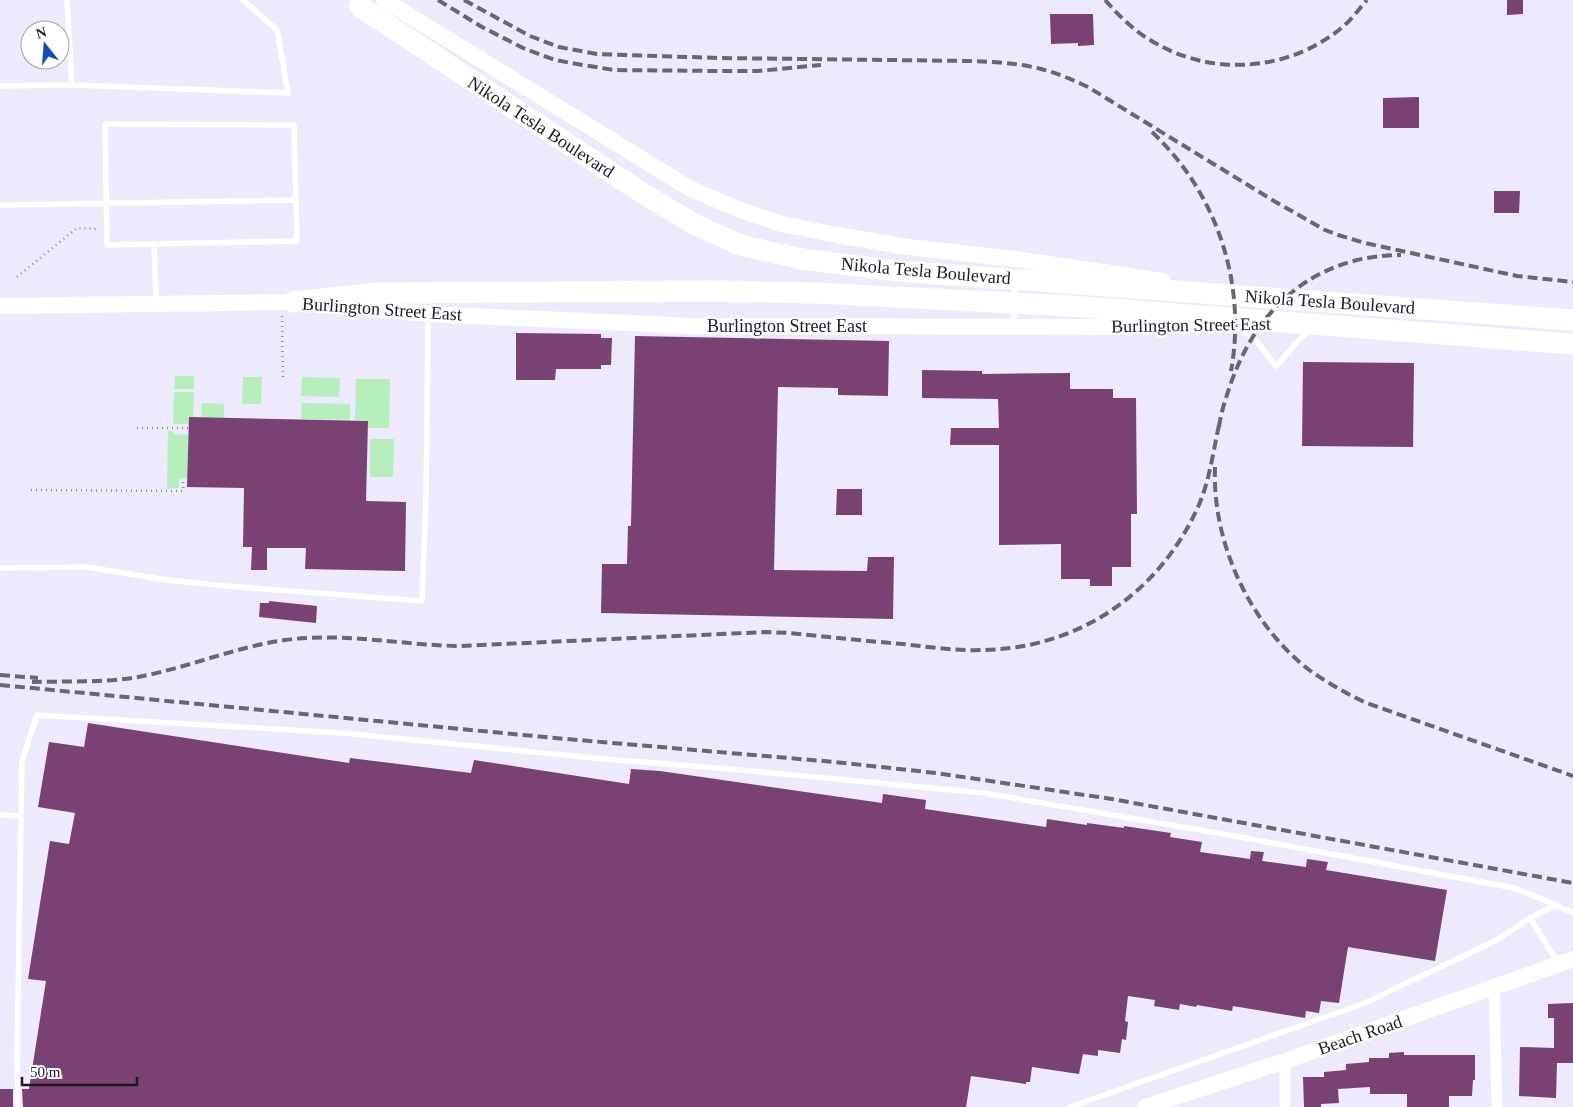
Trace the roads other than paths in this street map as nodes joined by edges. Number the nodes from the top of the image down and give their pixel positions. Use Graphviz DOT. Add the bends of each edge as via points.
graph roads {
  1 [pos="67,0"];
  2 [pos="243,0"];
  3 [pos="384,0"];
  4 [pos="355,3"];
  5 [pos="72,85"];
  6 [pos="0,86"];
  7 [pos="296,200"];
  8 [pos="106,204"];
  9 [pos="0,205"];
  10 [pos="154,244"];
  11 [pos="1016,259"];
  12 [pos="287,302"];
  13 [pos="156,304"];
  14 [pos="0,306"];
  15 [pos="428,314"];
  16 [pos="1573,320"];
  17 [pos="1219,322"];
  18 [pos="1573,326"];
  19 [pos="1014,327"];
  20 [pos="1319,327"];
  21 [pos="1573,345"];
  22 [pos="0,568"];
  23 [pos="0,815"];
  24 [pos="21,816"];
  25 [pos="1556,905"];
  26 [pos="1573,913"];
  27 [pos="1530,918"];
  28 [pos="1566,962"];
  29 [pos="1494,988"];
  30 [pos="1285,1061"];
  31 [pos="18,1107"];
  32 [pos="1070,1107"];
  33 [pos="1146,1107"];
  34 [pos="1285,1107"];
  35 [pos="1497,1107"];
  1 -- 5 [label="lane"];
  2 -- 5 [label="lane" via="278,30 288,93"];
  3 -- 11 [label="main road, Burlington Street East" via="689,188 740,210 782,224 836,235"];
  4 -- 16 [label="highway, Nikola Tesla Boulevard" via="639,191 694,224 740,245 802,259 898,271"];
  5 -- 6 [label="lane"];
  7 -- 8 [label="lane"];
  7 -- 8 [label="lane" via="294,125 105,124"];
  7 -- 10 [label="lane" via="297,241"];
  8 -- 9 [label="lane"];
  8 -- 10 [label="lane" via="107,245"];
  10 -- 13 [label="lane"];
  11 -- 18 [label="main road, Burlington Street East" via="1245,293"];
  11 -- 19 [label="lane"];
  12 -- 13 [label="main road, Burlington Street East"];
  12 -- 15 [label="main road, Burlington Street East"];
  12 -- 21 [label="highway, Nikola Tesla Boulevard" via="377,293 817,293 1071,306"];
  13 -- 14 [label="main road, Burlington Street East"];
  15 -- 19 [label="main road, Burlington Street East" via="695,326"];
  15 -- 22 [label="lane" via="422,601 219,586 86,568"];
  17 -- 19 [label="main road, Burlington Street East"];
  17 -- 20 [label="main road, Burlington Street East"];
  17 -- 20 [label="lane" via="1254,338 1276,366 1293,345"];
  20 -- 21 [label="main road, Burlington Street East"];
  23 -- 24 [label="lane"];
  24 -- 25 [label="lane" via="22,761 37,714 343,733 984,793 1514,888"];
  24 -- 31 [label="lane"];
  25 -- 26 [label="lane"];
  25 -- 27 [label="lane"];
  27 -- 28 [label="lane"];
  27 -- 32 [label="lane" via="1495,941 1365,1003"];
  28 -- 29 [label="main road, Beach Road"];
  29 -- 30 [label="main road, Beach Road"];
  29 -- 35 [label="street"];
  30 -- 33 [label="main road, Beach Road"];
  30 -- 34 [label="street"];
}
